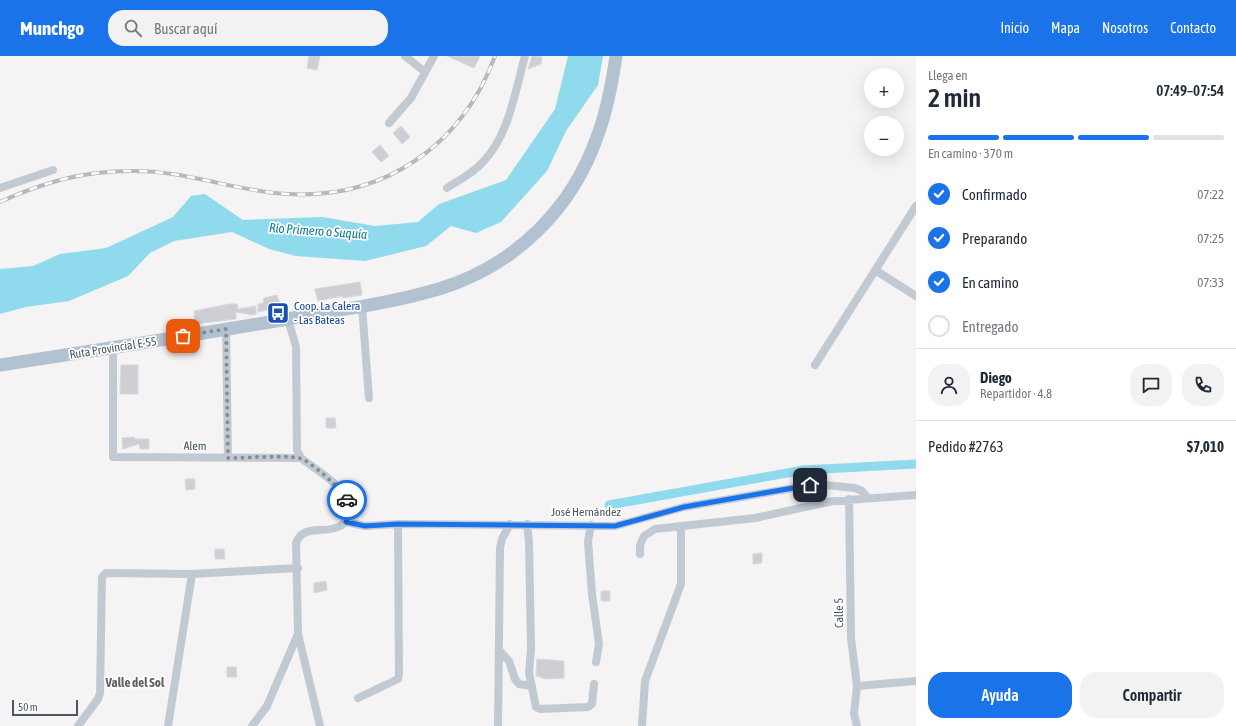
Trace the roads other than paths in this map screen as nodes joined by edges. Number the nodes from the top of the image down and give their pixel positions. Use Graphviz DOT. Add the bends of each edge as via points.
graph roads {
  1 [pos="405,56"];
  2 [pos="434,56"];
  3 [pos="525,56"];
  4 [pos="616,56"];
  5 [pos="425,72"];
  6 [pos="389,123"];
  7 [pos="53,170"];
  8 [pos="0,188"];
  9 [pos="447,188"];
  10 [pos="916,206"];
  11 [pos="875,270"];
  12 [pos="916,296"];
  13 [pos="362,306"];
  14 [pos="288,319"];
  15 [pos="226,329"];
  16 [pos="113,348"];
  17 [pos="0,365"];
  18 [pos="815,365"];
  19 [pos="369,398"];
  20 [pos="228,458"];
  21 [pos="301,458"];
  22 [pos="916,495"];
  23 [pos="867,497"];
  24 [pos="849,499"];
  25 [pos="346,522"];
  26 [pos="398,524"];
  27 [pos="510,524"];
  28 [pos="527,524"];
  29 [pos="591,525"];
  30 [pos="681,527"];
  31 [pos="640,554"];
  32 [pos="298,568"];
  33 [pos="192,574"];
  34 [pos="298,634"];
  35 [pos="499,650"];
  36 [pos="596,662"];
  37 [pos="916,682"];
  38 [pos="594,684"];
  39 [pos="532,686"];
  40 [pos="857,686"];
  41 [pos="358,698"];
  42 [pos="78,726"];
  43 [pos="168,726"];
  44 [pos="252,726"];
  45 [pos="320,726"];
  46 [pos="498,726"];
  47 [pos="642,726"];
  48 [pos="857,726"];
  1 -- 5 [label="street"];
  2 -- 5 [label="street"];
  3 -- 9 [label="street" via="506,122 495,146 482,164"];
  4 -- 13 [label="main road, Ruta Provincial E-55" via="606,109 590,154 565,200 544,225 509,255 471,277 424,293"];
  5 -- 6 [label="street" via="411,98"];
  7 -- 8 [label="street"];
  10 -- 11 [label="street"];
  11 -- 12 [label="street"];
  11 -- 18 [label="street"];
  13 -- 14 [label="main road, Ruta Provincial E-55"];
  13 -- 19 [label="street"];
  14 -- 15 [label="main road, Ruta Provincial E-55"];
  14 -- 21 [label="street" via="296,347 296,442"];
  15 -- 16 [label="main road, Ruta Provincial E-55"];
  15 -- 20 [label="street"];
  16 -- 17 [label="main road, Ruta Provincial E-55"];
  16 -- 20 [label="street, Alem" via="113,457"];
  20 -- 21 [label="street, Alem"];
  21 -- 25 [label="street" via="344,493 349,512"];
  22 -- 23 [label="street"];
  23 -- 24 [label="street"];
  23 -- 29 [label="street, José Hernández" via="855,488 810,485 684,507 627,524"];
  24 -- 30 [label="street" via="755,518"];
  24 -- 40 [label="street, Calle 5" via="851,638"];
  25 -- 26 [label="street, José Hernández" via="365,526"];
  25 -- 32 [label="street" via="338,528 304,532 298,537"];
  26 -- 27 [label="street, José Hernández"];
  26 -- 41 [label="street" via="399,675 398,679"];
  27 -- 28 [label="street, José Hernández"];
  27 -- 35 [label="street" via="500,548"];
  28 -- 29 [label="street, José Hernández"];
  28 -- 39 [label="street" via="531,649 529,673"];
  29 -- 36 [label="street" via="588,541 591,587 599,638"];
  30 -- 31 [label="street" via="648,532 642,540"];
  30 -- 47 [label="street" via="681,584 645,681"];
  32 -- 33 [label="street"];
  32 -- 34 [label="street"];
  33 -- 42 [label="street" via="106,573 102,577 100,693"];
  33 -- 43 [label="street"];
  34 -- 44 [label="street" via="267,706"];
  34 -- 45 [label="street"];
  35 -- 39 [label="street" via="509,661 519,684"];
  35 -- 46 [label="street"];
  37 -- 40 [label="street"];
  38 -- 39 [label="street" via="592,704 588,707 536,707"];
  40 -- 48 [label="street, Calle 5" via="854,714"];
}
